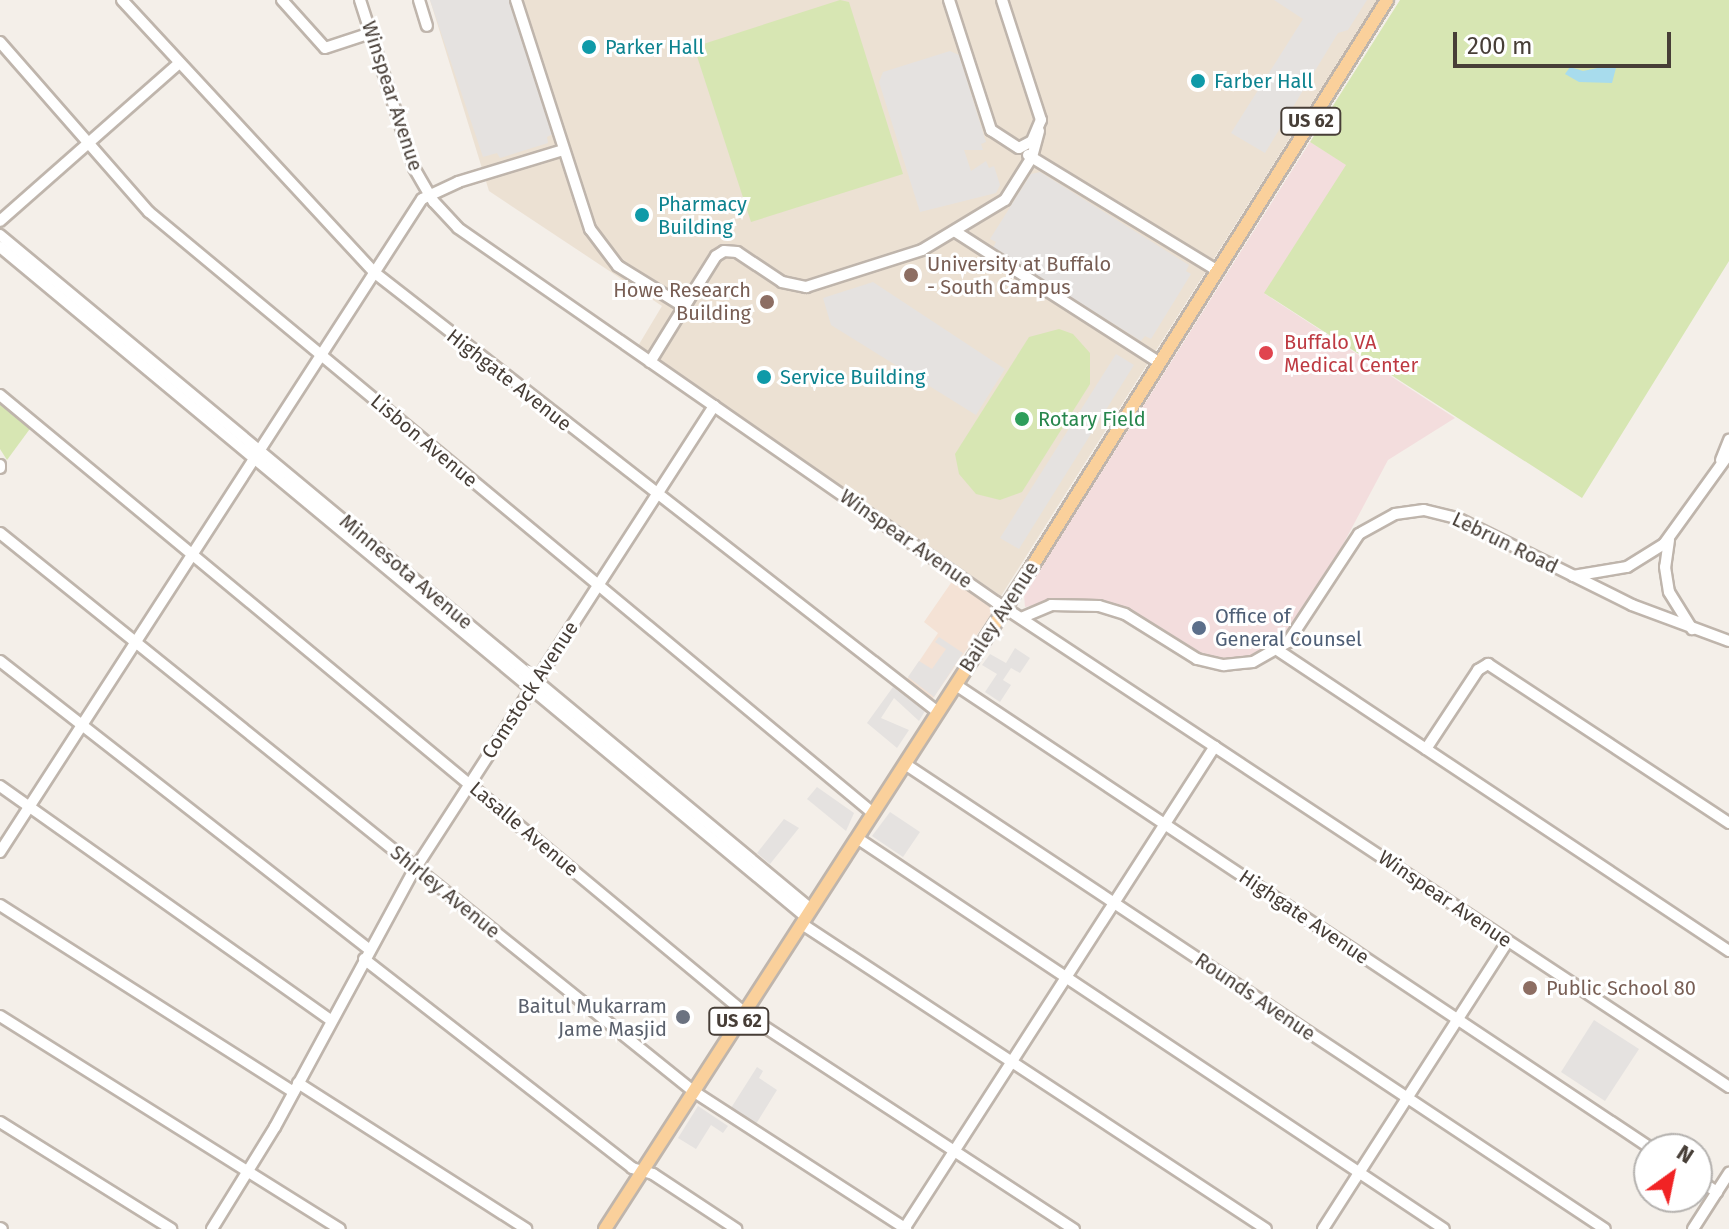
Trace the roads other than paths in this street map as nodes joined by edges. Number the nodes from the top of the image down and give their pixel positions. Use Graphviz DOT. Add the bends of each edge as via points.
graph roads {
  1 [pos="122,0"];
  2 [pos="282,0"];
  3 [pos="360,0"];
  4 [pos="419,0"];
  5 [pos="516,0"];
  6 [pos="949,0"];
  7 [pos="1002,0"];
  8 [pos="1387,0"];
  9 [pos="427,26"];
  10 [pos="371,33"];
  11 [pos="0,42"];
  12 [pos="178,64"];
  13 [pos="1039,131"];
  14 [pos="88,144"];
  15 [pos="1012,148"];
  16 [pos="563,150"];
  17 [pos="1032,157"];
  18 [pos="428,194"];
  19 [pos="0,221"];
  20 [pos="956,232"];
  21 [pos="0,235"];
  22 [pos="0,247"];
  23 [pos="1218,271"];
  24 [pos="375,273"];
  25 [pos="684,307"];
  26 [pos="122,342"];
  27 [pos="322,356"];
  28 [pos="650,362"];
  29 [pos="1160,363"];
  30 [pos="0,395"];
  31 [pos="714,406"];
  32 [pos="1729,440"];
  33 [pos="257,454"];
  34 [pos="1729,454"];
  35 [pos="1719,463"];
  36 [pos="657,494"];
  37 [pos="0,533"];
  38 [pos="1670,538"];
  39 [pos="194,555"];
  40 [pos="1572,576"];
  41 [pos="598,585"];
  42 [pos="1006,608"];
  43 [pos="1021,618"];
  44 [pos="1693,631"];
  45 [pos="1729,641"];
  46 [pos="137,643"];
  47 [pos="1279,651"];
  48 [pos="0,661"];
  49 [pos="534,684"];
  50 [pos="956,685"];
  51 [pos="938,712"];
  52 [pos="82,726"];
  53 [pos="1215,746"];
  54 [pos="1426,749"];
  55 [pos="905,764"];
  56 [pos="470,785"];
  57 [pos="0,786"];
  58 [pos="29,807"];
  59 [pos="873,813"];
  60 [pos="1729,823"];
  61 [pos="1164,824"];
  62 [pos="857,838"];
  63 [pos="0,852"];
  64 [pos="415,868"];
  65 [pos="1114,902"];
  66 [pos="0,905"];
  67 [pos="806,917"];
  68 [pos="1508,941"];
  69 [pos="1729,951"];
  70 [pos="366,954"];
  71 [pos="1066,977"];
  72 [pos="744,1012"];
  73 [pos="0,1016"];
  74 [pos="1458,1019"];
  75 [pos="331,1020"];
  76 [pos="1012,1061"];
  77 [pos="1729,1087"];
  78 [pos="295,1088"];
  79 [pos="693,1091"];
  80 [pos="1407,1098"];
  81 [pos="0,1122"];
  82 [pos="1633,1136"];
  83 [pos="954,1150"];
  84 [pos="248,1171"];
  85 [pos="643,1171"];
  86 [pos="1359,1172"];
  87 [pos="1729,1173"];
  88 [pos="1713,1189"];
  89 [pos="1717,1192"];
  90 [pos="171,1229"];
  91 [pos="212,1229"];
  92 [pos="340,1229"];
  93 [pos="526,1229"];
  94 [pos="605,1229"];
  95 [pos="736,1229"];
  96 [pos="905,1229"];
  97 [pos="1074,1229"];
  98 [pos="1266,1229"];
  99 [pos="1323,1229"];
  100 [pos="1444,1229"];
  101 [pos="1605,1229"];
  102 [pos="1693,1229"];
  1 -- 12 [label="street, Highgate Avenue"];
  2 -- 10 [label="street" via="325,48"];
  3 -- 10 [label="street, Winspear Avenue"];
  4 -- 9 [label="street"];
  5 -- 16 [label="street"];
  6 -- 15 [label="street" via="989,125"];
  7 -- 13 [label="street" via="1039,113"];
  8 -- 23 [label="main road, Bailey Avenue / US 62"];
  10 -- 18 [label="street, Winspear Avenue" via="414,168"];
  11 -- 14 [label="street, Lisbon Avenue"];
  12 -- 14 [label="street"];
  12 -- 24 [label="street, Highgate Avenue"];
  13 -- 15 [label="street" via="1025,146"];
  13 -- 17 [label="street"];
  14 -- 19 [label="street"];
  14 -- 27 [label="street, Lisbon Avenue" via="149,212"];
  15 -- 17 [label="street"];
  16 -- 18 [label="street"];
  16 -- 25 [label="street" via="585,219 603,250 626,273"];
  17 -- 20 [label="street" via="1005,200"];
  17 -- 23 [label="street"];
  18 -- 24 [label="street"];
  18 -- 28 [label="street, Winspear Avenue" via="472,239"];
  20 -- 25 [label="street" via="908,256 806,287 782,282 737,252 724,251"];
  20 -- 29 [label="street"];
  21 -- 26 [label="street, Minnesota Avenue"];
  22 -- 26 [label="street, Minnesota Avenue"];
  23 -- 29 [label="main road, Bailey Avenue / US 62"];
  24 -- 27 [label="street"];
  24 -- 36 [label="street, Highgate Avenue"];
  25 -- 28 [label="street"];
  26 -- 33 [label="street, Minnesota Avenue"];
  27 -- 33 [label="street"];
  27 -- 41 [label="street, Lisbon Avenue"];
  28 -- 31 [label="street, Winspear Avenue"];
  29 -- 42 [label="main road, Bailey Avenue / US 62"];
  30 -- 39 [label="street, Lasalle Avenue"];
  31 -- 36 [label="street, Comstock Avenue"];
  31 -- 42 [label="street, Winspear Avenue"];
  32 -- 35 [label="street"];
  33 -- 39 [label="street"];
  33 -- 49 [label="street, Minnesota Avenue"];
  34 -- 35 [label="street"];
  35 -- 38 [label="street"];
  36 -- 41 [label="street, Comstock Avenue"];
  36 -- 51 [label="street, Highgate Avenue"];
  37 -- 46 [label="street, Shirley Avenue"];
  38 -- 40 [label="street" via="1627,567"];
  38 -- 44 [label="street" via="1665,567 1669,592"];
  39 -- 46 [label="street"];
  39 -- 56 [label="street, Lasalle Avenue"];
  40 -- 44 [label="street, Lebrun Road"];
  40 -- 47 [label="street, Lebrun Road" via="1457,518 1401,512 1359,534"];
  41 -- 49 [label="street, Comstock Avenue"];
  41 -- 59 [label="street, Lisbon Avenue"];
  42 -- 43 [label="street, Winspear Avenue"];
  42 -- 50 [label="main road, Bailey Avenue / US 62"];
  43 -- 47 [label="street" via="1039,608 1087,604 1125,614 1188,655 1212,663 1253,662"];
  43 -- 53 [label="street, Winspear Avenue"];
  44 -- 45 [label="street, Lebrun Road"];
  46 -- 52 [label="street"];
  46 -- 64 [label="street, Shirley Avenue"];
  47 -- 54 [label="street"];
  48 -- 52 [label="street"];
  49 -- 56 [label="street, Comstock Avenue"];
  49 -- 67 [label="street, Minnesota Avenue"];
  50 -- 51 [label="main road, Bailey Avenue / US 62"];
  50 -- 61 [label="street, Highgate Avenue"];
  51 -- 55 [label="main road, Bailey Avenue / US 62"];
  52 -- 58 [label="street"];
  52 -- 70 [label="street"];
  53 -- 61 [label="street"];
  53 -- 68 [label="street, Winspear Avenue"];
  54 -- 60 [label="street" via="1478,670 1488,664"];
  54 -- 69 [label="street"];
  55 -- 59 [label="main road, Bailey Avenue / US 62"];
  55 -- 65 [label="street, Rounds Avenue"];
  56 -- 64 [label="street, Comstock Avenue"];
  56 -- 72 [label="street, Lasalle Avenue"];
  57 -- 58 [label="street"];
  58 -- 63 [label="street"];
  58 -- 75 [label="street"];
  59 -- 62 [label="main road, Bailey Avenue / US 62"];
  61 -- 65 [label="street"];
  61 -- 74 [label="street, Highgate Avenue"];
  62 -- 67 [label="main road, Bailey Avenue / US 62"];
  62 -- 71 [label="street"];
  64 -- 70 [label="street, Comstock Avenue"];
  64 -- 79 [label="street, Shirley Avenue"];
  65 -- 71 [label="street"];
  65 -- 80 [label="street, Rounds Avenue"];
  66 -- 78 [label="street"];
  67 -- 72 [label="main road, Bailey Avenue / US 62"];
  67 -- 76 [label="street, Minnesota Avenue"];
  68 -- 74 [label="street"];
  68 -- 77 [label="street, Winspear Avenue"];
  70 -- 75 [label="street, Comstock Avenue"];
  70 -- 85 [label="street"];
  71 -- 76 [label="street"];
  71 -- 86 [label="street"];
  72 -- 79 [label="main road, Bailey Avenue / US 62"];
  72 -- 83 [label="street, Lasalle Avenue"];
  73 -- 84 [label="street"];
  74 -- 80 [label="street"];
  74 -- 82 [label="street, Highgate Avenue"];
  75 -- 78 [label="street, Comstock Avenue"];
  76 -- 83 [label="street"];
  76 -- 98 [label="street, Minnesota Avenue"];
  78 -- 84 [label="street, Comstock Avenue"];
  78 -- 93 [label="street"];
  79 -- 85 [label="main road, Bailey Avenue / US 62"];
  79 -- 96 [label="street, Shirley Avenue"];
  80 -- 86 [label="street"];
  80 -- 101 [label="street, Rounds Avenue"];
  81 -- 90 [label="street"];
  83 -- 96 [label="street"];
  83 -- 97 [label="street, Lasalle Avenue"];
  84 -- 91 [label="street, Comstock Avenue"];
  84 -- 92 [label="street"];
  85 -- 94 [label="main road, Bailey Avenue / US 62"];
  85 -- 95 [label="street"];
  86 -- 99 [label="street"];
  86 -- 100 [label="street"];
  87 -- 89 [label="street"];
  88 -- 89 [label="street"];
  89 -- 102 [label="street"];
}
